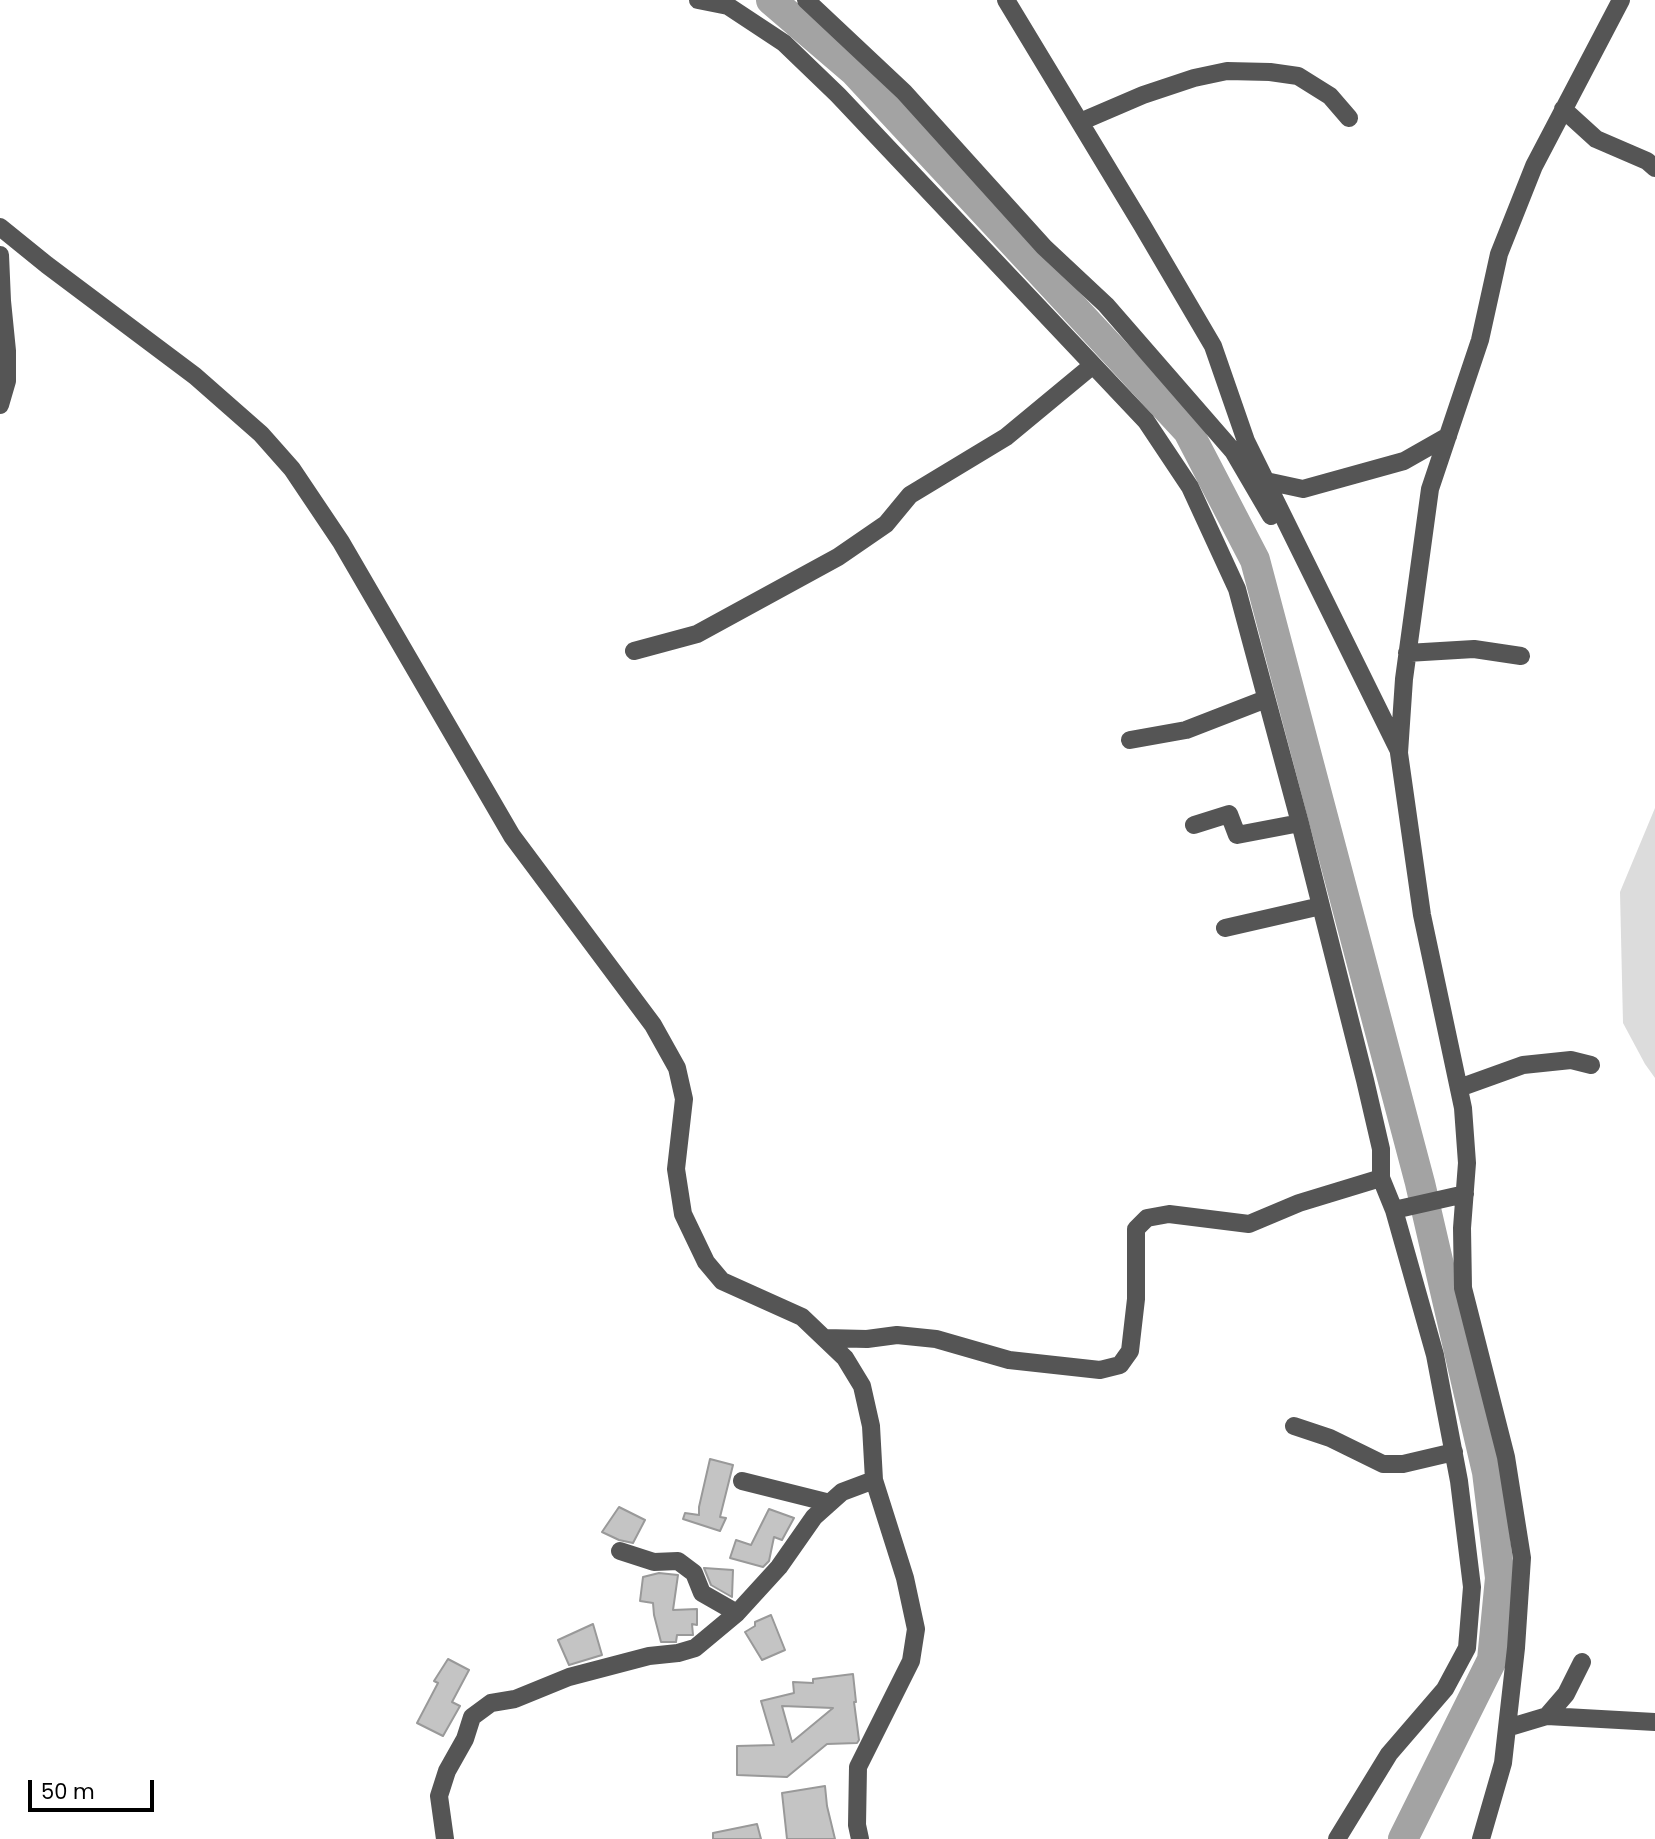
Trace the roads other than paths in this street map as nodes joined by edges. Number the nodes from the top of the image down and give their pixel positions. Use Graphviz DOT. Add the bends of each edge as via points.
graph roads {
  1 [pos="698,0"];
  2 [pos="806,0"];
  3 [pos="1006,0"];
  4 [pos="1620,0"];
  5 [pos="1563,109"];
  6 [pos="1349,118"];
  7 [pos="1080,122"];
  8 [pos="1655,168"];
  9 [pos="0,227"];
  10 [pos="0,255"];
  11 [pos="1093,365"];
  12 [pos="0,405"];
  13 [pos="1448,436"];
  14 [pos="1266,481"];
  15 [pos="1308,568"];
  16 [pos="634,651"];
  17 [pos="1407,653"];
  18 [pos="1521,656"];
  19 [pos="1266,699"];
  20 [pos="1130,740"];
  21 [pos="1399,752"];
  22 [pos="1300,823"];
  23 [pos="1194,825"];
  24 [pos="1321,906"];
  25 [pos="1225,928"];
  26 [pos="1591,1065"];
  27 [pos="1459,1088"];
  28 [pos="1381,1178"];
  29 [pos="1465,1194"];
  30 [pos="1394,1210"];
  31 [pos="825,1338"];
  32 [pos="1294,1426"];
  33 [pos="1454,1452"];
  34 [pos="874,1480"];
  35 [pos="742,1481"];
  36 [pos="830,1503"];
  37 [pos="620,1552"];
  38 [pos="737,1613"];
  39 [pos="1582,1662"];
  40 [pos="1548,1716"];
  41 [pos="1655,1722"];
  42 [pos="1507,1728"];
  43 [pos="445,1839"];
  44 [pos="860,1839"];
  45 [pos="1337,1839"];
  46 [pos="1481,1839"];
  1 -- 11 [label="street" via="728,6 784,43"];
  2 -- 15 [label="street" via="904,92 1044,247 1106,305 1233,451 1288,546"];
  3 -- 7 [label="street"];
  4 -- 5 [label="street"];
  5 -- 8 [label="street" via="1596,139"];
  5 -- 13 [label="street" via="1534,166 1499,254 1480,340"];
  6 -- 7 [label="street" via="1330,96 1298,76 1227,71 1143,95"];
  7 -- 14 [label="street" via="1213,346"];
  9 -- 31 [label="street" via="195,376 261,434 292,469 341,542 512,836 653,1025 677,1068 684,1099 676,1169 683,1214 706,1262 722,1281 802,1317"];
  10 -- 12 [label="street" via="7,351 7,381"];
  11 -- 16 [label="street" via="1006,437 910,495 886,524 838,556 697,634"];
  11 -- 19 [label="street" via="1146,421 1190,486 1237,589"];
  13 -- 14 [label="street" via="1404,461 1303,489"];
  13 -- 17 [label="street" via="1430,489"];
  14 -- 15 [label="street"];
  15 -- 21 [label="street"];
  17 -- 18 [label="street" via="1474,649"];
  17 -- 21 [label="street"];
  19 -- 20 [label="street" via="1186,730"];
  19 -- 22 [label="street"];
  21 -- 27 [label="street" via="1422,915"];
  22 -- 23 [label="street" via="1237,835 1229,814"];
  22 -- 24 [label="street"];
  24 -- 25 [label="street"];
  24 -- 28 [label="street" via="1381,1149"];
  26 -- 27 [label="street" via="1571,1060 1523,1065"];
  27 -- 29 [label="street" via="1467,1163"];
  28 -- 30 [label="street"];
  28 -- 31 [label="street" via="1298,1203 1249,1224 1169,1214 1147,1218 1136,1229 1133,1325 1130,1350 1120,1365 1101,1370 1009,1360 936,1339 897,1335"];
  29 -- 30 [label="street"];
  29 -- 42 [label="street" via="1462,1288 1506,1457 1522,1558"];
  30 -- 33 [label="street" via="1436,1355"];
  31 -- 34 [label="street" via="845,1358 862,1386"];
  32 -- 33 [label="street" via="1383,1464"];
  33 -- 45 [label="street" via="1472,1587 1467,1648 1446,1689 1389,1754"];
  34 -- 36 [label="street" via="842,1492"];
  34 -- 44 [label="street" via="916,1629 911,1661 858,1767"];
  35 -- 36 [label="street"];
  36 -- 38 [label="street"];
  37 -- 38 [label="street" via="654,1562 678,1561 694,1573 702,1593"];
  38 -- 43 [label="street" via="695,1648 569,1676 515,1699 491,1703 472,1717 439,1796"];
  39 -- 40 [label="street" via="1566,1694"];
  40 -- 41 [label="street"];
  40 -- 42 [label="street"];
  42 -- 46 [label="street" via="1503,1763"];
}
